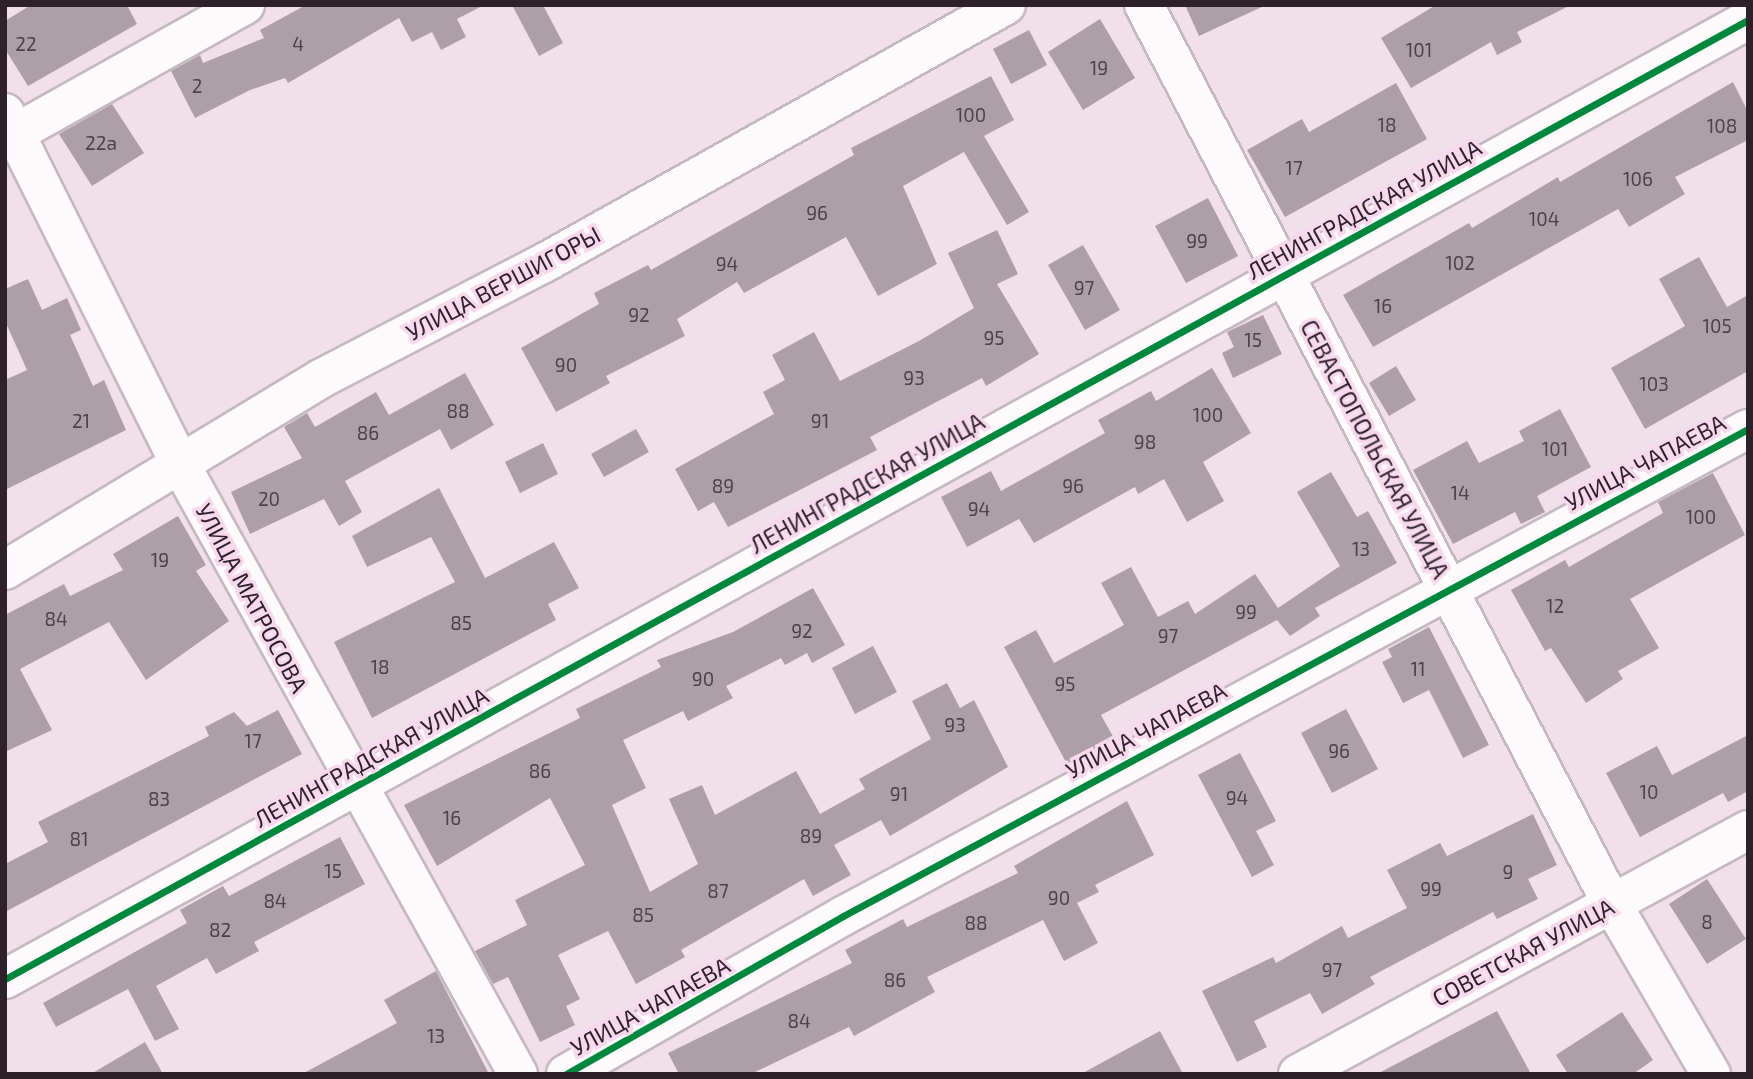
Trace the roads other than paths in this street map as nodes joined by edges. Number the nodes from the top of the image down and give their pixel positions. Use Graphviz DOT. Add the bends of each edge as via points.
graph roads {
  1 [pos="245,5"];
  2 [pos="1006,5"];
  3 [pos="1144,5"];
  4 [pos="1748,20"];
  5 [pos="9,129"];
  6 [pos="1284,275"];
  7 [pos="1748,429"];
  8 [pos="180,464"];
  9 [pos="5,570"];
  10 [pos="1447,588"];
  11 [pos="354,788"];
  12 [pos="1748,830"];
  13 [pos="1612,904"];
  14 [pos="5,979"];
  15 [pos="518,1074"];
  16 [pos="566,1074"];
  17 [pos="1298,1074"];
  18 [pos="1712,1074"];
  1 -- 5 [label="street"];
  2 -- 8 [label="street, УЛИЦА ВЕРШИГОРЫ" via="544,263 322,378"];
  3 -- 6 [label="street, СЕВАСТОПОЛЬСКАЯ УЛИЦА"];
  4 -- 6 [label="street, ЛЕНИНГРАДСКАЯ УЛИЦА"];
  5 -- 8 [label="street, УЛИЦА МАТРОСОВА"];
  6 -- 10 [label="street, СЕВАСТОПОЛЬСКАЯ УЛИЦА"];
  6 -- 11 [label="street, ЛЕНИНГРАДСКАЯ УЛИЦА"];
  7 -- 10 [label="street, УЛИЦА ЧАПАЕВА"];
  8 -- 9 [label="street, УЛИЦА ВЕРШИГОРЫ"];
  8 -- 11 [label="street, УЛИЦА МАТРОСОВА"];
  10 -- 13 [label="street, СЕВАСТОПОЛЬСКАЯ УЛИЦА"];
  10 -- 16 [label="street, УЛИЦА ЧАПАЕВА"];
  11 -- 14 [label="street, ЛЕНИНГРАДСКАЯ УЛИЦА"];
  11 -- 15 [label="street, УЛИЦА МАТРОСОВА"];
  12 -- 13 [label="street, СОВЕТСКАЯ УЛИЦА"];
  13 -- 17 [label="street, СОВЕТСКАЯ УЛИЦА"];
  13 -- 18 [label="street, СЕВАСТОПОЛЬСКАЯ УЛИЦА"];
}
